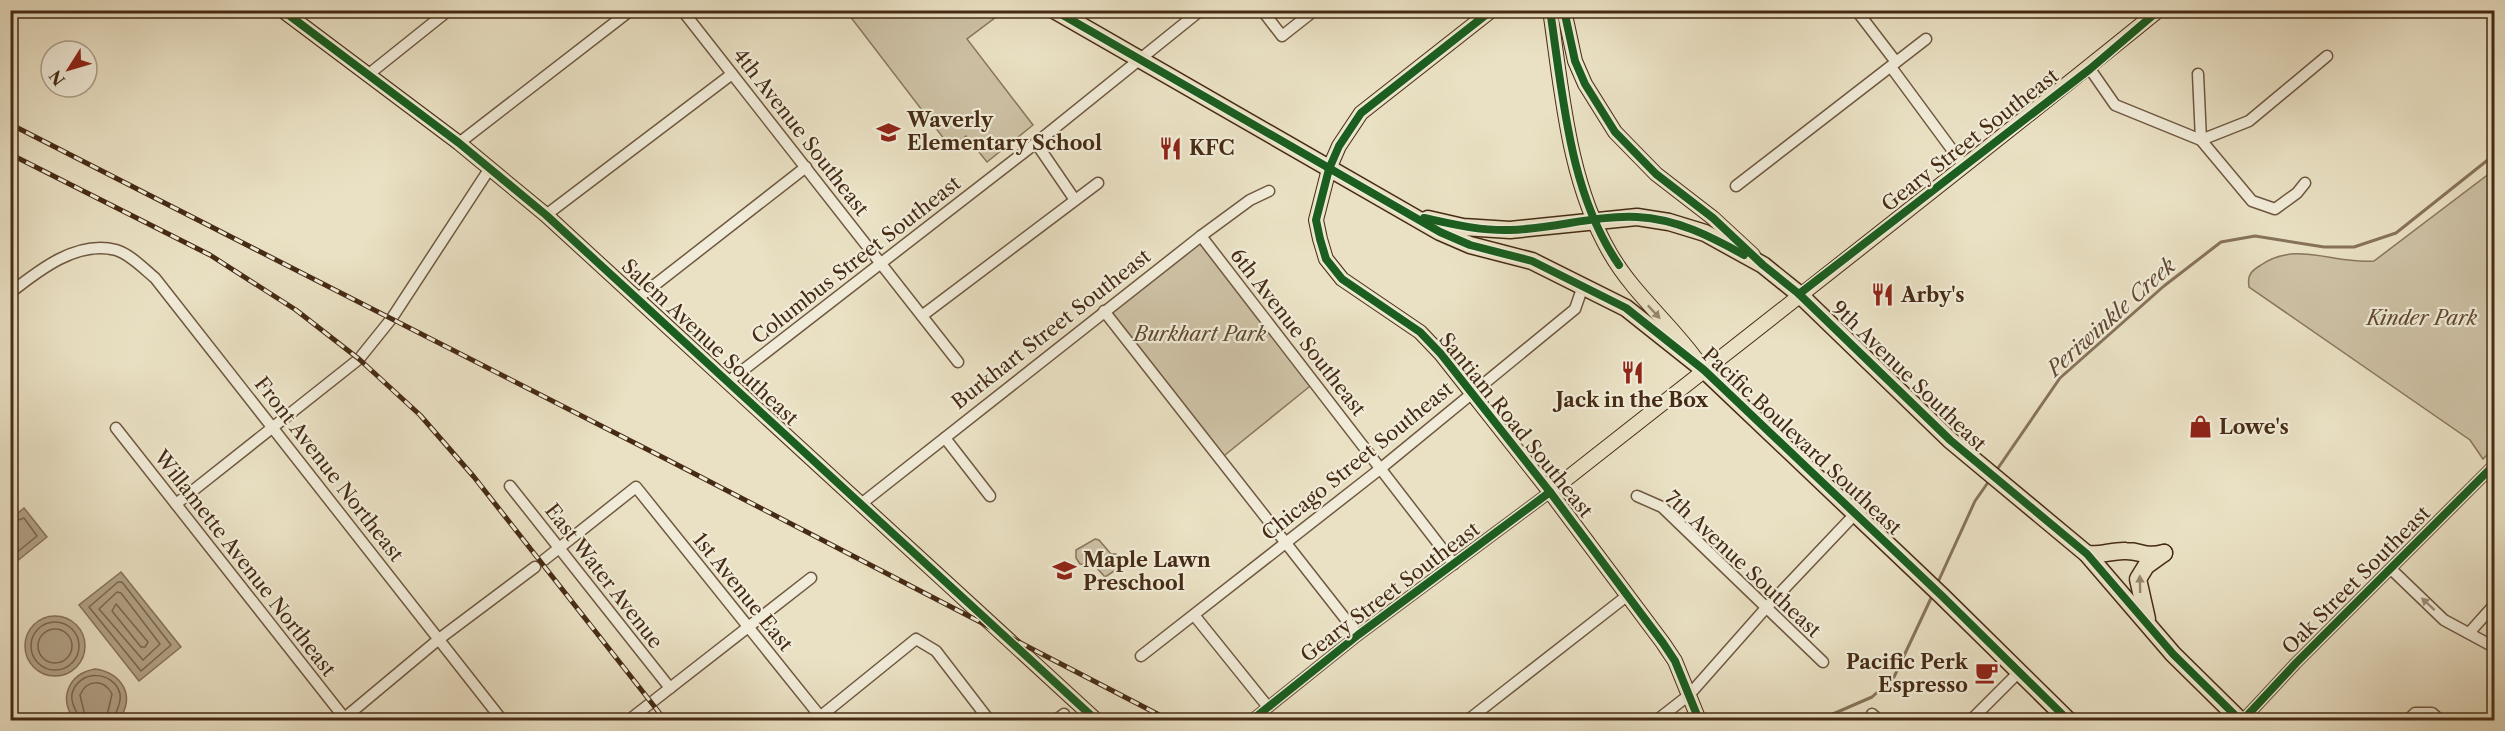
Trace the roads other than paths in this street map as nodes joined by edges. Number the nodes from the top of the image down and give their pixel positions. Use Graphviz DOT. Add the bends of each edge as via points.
graph roads {
  1 [pos="282,10"];
  2 [pos="449,10"];
  3 [pos="631,10"];
  4 [pos="682,10"];
  5 [pos="1054,10"];
  6 [pos="1201,10"];
  7 [pos="1262,10"];
  8 [pos="1316,10"];
  9 [pos="1492,10"];
  10 [pos="1550,10"];
  11 [pos="1564,10"];
  12 [pos="1859,10"];
  13 [pos="2158,10"];
  14 [pos="1926,39"];
  15 [pos="2327,56"];
  16 [pos="1139,59"];
  17 [pos="1893,65"];
  18 [pos="2090,69"];
  19 [pos="369,74"];
  20 [pos="732,74"];
  21 [pos="2198,74"];
  22 [pos="2201,140"];
  23 [pos="459,143"];
  24 [pos="1036,143"];
  25 [pos="1964,166"];
  26 [pos="806,167"];
  27 [pos="490,168"];
  28 [pos="1329,169"];
  29 [pos="1098,183"];
  30 [pos="2305,183"];
  31 [pos="1736,186"];
  32 [pos="1269,191"];
  33 [pos="1075,200"];
  34 [pos="1409,214"];
  35 [pos="546,215"];
  36 [pos="1594,220"];
  37 [pos="1201,236"];
  38 [pos="881,264"];
  39 [pos="1763,265"];
  40 [pos="1583,286"];
  41 [pos="10,293"];
  42 [pos="1799,294"];
  43 [pos="638,297"];
  44 [pos="1104,311"];
  45 [pos="923,315"];
  46 [pos="958,362"];
  47 [pos="1704,370"];
  48 [pos="729,381"];
  49 [pos="1472,392"];
  50 [pos="273,427"];
  51 [pos="116,428"];
  52 [pos="945,438"];
  53 [pos="2494,465"];
  54 [pos="1380,469"];
  55 [pos="510,486"];
  56 [pos="1550,492"];
  57 [pos="990,496"];
  58 [pos="1637,496"];
  59 [pos="176,504"];
  60 [pos="861,504"];
  61 [pos="1856,513"];
  62 [pos="1286,542"];
  63 [pos="560,548"];
  64 [pos="2087,554"];
  65 [pos="1454,564"];
  66 [pos="2391,569"];
  67 [pos="810,578"];
  68 [pos="1628,596"];
  69 [pos="2494,605"];
  70 [pos="1765,609"];
  71 [pos="1194,615"];
  72 [pos="2149,626"];
  73 [pos="748,627"];
  74 [pos="2469,633"];
  75 [pos="1358,635"];
  76 [pos="440,639"];
  77 [pos="2494,647"];
  78 [pos="1141,656"];
  79 [pos="1823,662"];
  80 [pos="2019,672"];
  81 [pos="670,688"];
  82 [pos="1689,695"];
  83 [pos="1268,707"];
  84 [pos="2436,717"];
  85 [pos="820,719"];
  86 [pos="344,720"];
  87 [pos="502,720"];
  88 [pos="629,720"];
  89 [pos="989,720"];
  90 [pos="1096,720"];
  91 [pos="1252,720"];
  92 [pos="1468,720"];
  93 [pos="1657,720"];
  94 [pos="1699,720"];
  95 [pos="1971,720"];
  96 [pos="2068,720"];
  97 [pos="2242,720"];
  98 [pos="2408,720"];
  1 -- 19 [label="main road, Salem Avenue Southeast"];
  2 -- 19 [label="street"];
  3 -- 23 [label="street"];
  4 -- 20 [label="street, 4th Avenue Southeast"];
  5 -- 16 [label="highway, Pacific Boulevard Southeast"];
  6 -- 16 [label="street, Columbus Street Southeast"];
  7 -- 8 [label="street" via="1282,36"];
  9 -- 28 [label="main road" via="1361,113"];
  10 -- 36 [label="main road" via="1573,148"];
  11 -- 39 [label="main road, 9th Avenue Southeast" via="1581,76 1615,132 1656,174 1713,218"];
  12 -- 17 [label="street"];
  13 -- 18 [label="main road, Geary Street Southeast"];
  14 -- 17 [label="street"];
  15 -- 22 [label="street" via="2249,121"];
  16 -- 24 [label="street, Columbus Street Southeast"];
  16 -- 28 [label="highway, Pacific Boulevard Southeast"];
  17 -- 25 [label="street"];
  17 -- 31 [label="street"];
  18 -- 22 [label="street" via="2115,105"];
  18 -- 25 [label="main road, Geary Street Southeast"];
  19 -- 23 [label="main road, Salem Avenue Southeast"];
  20 -- 26 [label="street, 4th Avenue Southeast"];
  20 -- 35 [label="street"];
  21 -- 22 [label="street"];
  22 -- 30 [label="street" via="2252,201 2275,209"];
  23 -- 27 [label="main road, Salem Avenue Southeast"];
  24 -- 33 [label="street"];
  24 -- 38 [label="street, Columbus Street Southeast"];
  25 -- 42 [label="main road, Geary Street Southeast"];
  26 -- 38 [label="street, 4th Avenue Southeast"];
  26 -- 43 [label="street"];
  27 -- 35 [label="main road, Salem Avenue Southeast"];
  27 -- 50 [label="street" via="392,318 359,359"];
  28 -- 34 [label="highway, Pacific Boulevard Southeast"];
  28 -- 49 [label="main road, Santiam Road Southeast" via="1316,220 1326,259 1342,279 1420,332"];
  29 -- 33 [label="street"];
  32 -- 37 [label="street, Burkhart Street Southeast"];
  33 -- 45 [label="street"];
  34 -- 36 [label="highway, Pacific Boulevard Southeast" via="1464,227 1510,230"];
  34 -- 40 [label="highway, Pacific Boulevard Southeast" via="1460,241 1532,261"];
  35 -- 43 [label="main road, Salem Avenue Southeast"];
  36 -- 39 [label="highway, Pacific Boulevard Southeast" via="1637,217 1669,222 1705,233"];
  36 -- 47 [label="main road, one-way" via="1610,253 1640,296"];
  37 -- 44 [label="street, Burkhart Street Southeast"];
  37 -- 54 [label="street, 6th Avenue Southeast"];
  38 -- 45 [label="street, 4th Avenue Southeast"];
  38 -- 48 [label="street, Columbus Street Southeast"];
  39 -- 42 [label="highway, 9th Avenue Southeast"];
  40 -- 47 [label="highway, Pacific Boulevard Southeast" via="1626,308"];
  40 -- 49 [label="street, Chicago Street Southeast" via="1575,309"];
  41 -- 50 [label="street, Front Avenue Northeast" via="66,256 89,249 117,250 155,278"];
  42 -- 47 [label="main road, Geary Street Southeast"];
  42 -- 64 [label="highway, 9th Avenue Southeast" via="1984,470"];
  43 -- 48 [label="main road, Salem Avenue Southeast"];
  44 -- 52 [label="street, Burkhart Street Southeast"];
  44 -- 62 [label="street"];
  45 -- 46 [label="street, 4th Avenue Southeast"];
  47 -- 56 [label="main road, Geary Street Southeast"];
  47 -- 61 [label="highway, Pacific Boulevard Southeast"];
  48 -- 60 [label="main road, Salem Avenue Southeast"];
  49 -- 54 [label="street, Chicago Street Southeast"];
  49 -- 56 [label="main road, Santiam Road Southeast"];
  50 -- 59 [label="street"];
  50 -- 76 [label="street, Front Avenue Northeast"];
  51 -- 59 [label="street, Willamette Avenue Northeast"];
  52 -- 57 [label="street"];
  52 -- 60 [label="street, Burkhart Street Southeast"];
  53 -- 66 [label="street, Oak Street Southeast"];
  54 -- 62 [label="street, Chicago Street Southeast"];
  54 -- 65 [label="street, 6th Avenue Southeast"];
  55 -- 63 [label="street, East Water Avenue"];
  56 -- 65 [label="street, Geary Street Southeast"];
  56 -- 68 [label="main road, Santiam Road Southeast"];
  58 -- 70 [label="street, 7th Avenue Southeast" via="1662,507"];
  59 -- 86 [label="street, Willamette Avenue Northeast"];
  60 -- 90 [label="main road, Salem Avenue Southeast"];
  61 -- 70 [label="street"];
  61 -- 80 [label="highway, Pacific Boulevard Southeast"];
  62 -- 71 [label="street, Chicago Street Southeast"];
  62 -- 75 [label="street"];
  63 -- 73 [label="street, 1st Avenue East" via="636,487"];
  63 -- 76 [label="street"];
  63 -- 81 [label="street, East Water Avenue"];
  64 -- 72 [label="highway, 9th Avenue Southeast"];
  72 -- 64 [label="highway, one-way" via="2138,579 2146,566 2164,553 2149,557 2128,550"];
  65 -- 75 [label="street, Geary Street Southeast"];
  74 -- 66 [label="street, one-way" via="2444,620"];
  66 -- 97 [label="street, Oak Street Southeast"];
  67 -- 73 [label="street"];
  68 -- 82 [label="main road, Santiam Road Southeast" via="1675,661"];
  68 -- 92 [label="street"];
  69 -- 74 [label="street"];
  70 -- 79 [label="street, 7th Avenue Southeast"];
  70 -- 82 [label="street"];
  71 -- 78 [label="street, Chicago Street Southeast"];
  71 -- 83 [label="street"];
  72 -- 97 [label="highway, 9th Avenue Southeast"];
  73 -- 81 [label="street"];
  73 -- 85 [label="street, 1st Avenue East"];
  74 -- 77 [label="street"];
  75 -- 83 [label="street, Geary Street Southeast"];
  76 -- 86 [label="street"];
  76 -- 87 [label="street, Front Avenue Northeast"];
  80 -- 95 [label="street"];
  80 -- 96 [label="highway, Pacific Boulevard Southeast"];
  81 -- 88 [label="street"];
  82 -- 93 [label="street"];
  82 -- 94 [label="main road, Santiam Road Southeast"];
  83 -- 91 [label="street, Geary Street Southeast"];
  84 -- 98 [label="street" via="2415,714"];
  85 -- 89 [label="street" via="916,639 936,651"];
}
